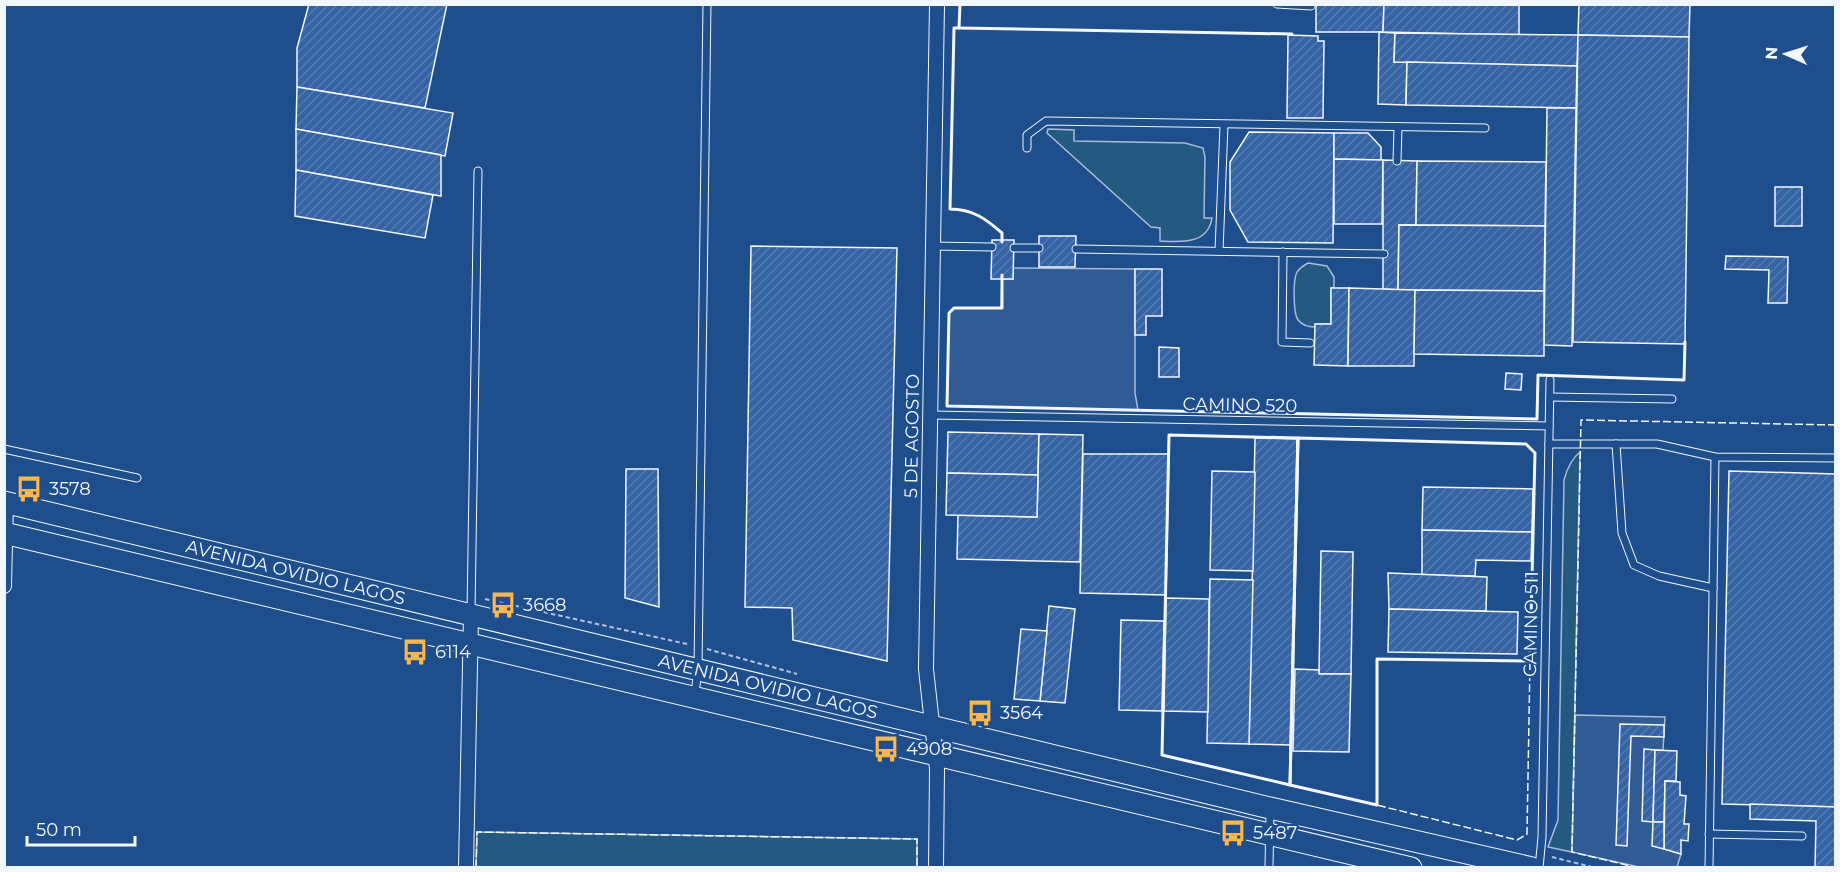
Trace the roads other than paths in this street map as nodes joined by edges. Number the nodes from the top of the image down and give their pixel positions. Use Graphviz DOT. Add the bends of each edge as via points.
graph roads {
  1 [pos="707,4"];
  2 [pos="937,4"];
  3 [pos="1277,4"];
  4 [pos="1311,6"];
  5 [pos="1224,125"];
  6 [pos="1398,127"];
  7 [pos="1485,128"];
  8 [pos="1027,148"];
  9 [pos="1397,160"];
  10 [pos="478,171"];
  11 [pos="933,246"];
  12 [pos="992,248"];
  13 [pos="1014,248"];
  14 [pos="1039,248"];
  15 [pos="1076,249"];
  16 [pos="1220,251"];
  17 [pos="1283,252"];
  18 [pos="1384,254"];
  19 [pos="1310,343"];
  20 [pos="1550,380"];
  21 [pos="1550,397"];
  22 [pos="1672,399"];
  23 [pos="930,415"];
  24 [pos="1549,426"];
  25 [pos="1549,444"];
  26 [pos="1616,444"];
  27 [pos="4,449"];
  28 [pos="1715,457"];
  29 [pos="1836,458"];
  30 [pos="137,478"];
  31 [pos="5,502"];
  32 [pos="5,533"];
  33 [pos="4,586"];
  34 [pos="1713,588"];
  35 [pos="471,615"];
  36 [pos="469,643"];
  37 [pos="698,669"];
  38 [pos="695,697"];
  39 [pos="932,727"];
  40 [pos="936,753"];
  41 [pos="1270,808"];
  42 [pos="1270,834"];
  43 [pos="1709,834"];
  44 [pos="1802,836"];
  45 [pos="466,867"];
  46 [pos="936,867"];
  47 [pos="1269,867"];
  48 [pos="1411,867"];
  49 [pos="1532,867"];
  50 [pos="1539,867"];
  51 [pos="1709,867"];
  1 -- 37 [label="lane"];
  2 -- 11 [label="street, 5 DE AGOSTO"];
  3 -- 4 [label="lane"];
  5 -- 6 [label="lane"];
  5 -- 8 [label="lane" via="1046,121 1027,135"];
  5 -- 16 [label="lane"];
  6 -- 7 [label="lane"];
  6 -- 9 [label="lane"];
  10 -- 35 [label="lane"];
  11 -- 12 [label="lane"];
  11 -- 23 [label="street, 5 DE AGOSTO"];
  13 -- 14 [label="lane"];
  15 -- 16 [label="lane"];
  16 -- 17 [label="lane"];
  17 -- 18 [label="lane"];
  17 -- 19 [label="lane" via="1282,342"];
  20 -- 21 [label="lane, CAMINO 511"];
  21 -- 22 [label="lane"];
  21 -- 24 [label="lane, CAMINO 511"];
  23 -- 24 [label="lane, CAMINO 520"];
  23 -- 39 [label="street, 5 DE AGOSTO" via="926,669"];
  24 -- 25 [label="lane, CAMINO 511"];
  25 -- 26 [label="lane"];
  25 -- 50 [label="lane, CAMINO 511"];
  26 -- 28 [label="lane" via="1657,444"];
  26 -- 34 [label="lane" via="1622,533 1634,565 1659,576"];
  27 -- 30 [label="lane"];
  28 -- 29 [label="lane"];
  28 -- 34 [label="lane"];
  31 -- 32 [label="street"];
  31 -- 35 [label="main road, AVENIDA OVIDIO LAGOS"];
  32 -- 33 [label="street"];
  32 -- 36 [label="main road, AVENIDA OVIDIO LAGOS"];
  34 -- 43 [label="lane"];
  35 -- 36 [label="street"];
  35 -- 37 [label="main road, AVENIDA OVIDIO LAGOS"];
  36 -- 38 [label="main road, AVENIDA OVIDIO LAGOS"];
  36 -- 45 [label="street"];
  37 -- 38 [label="lane"];
  37 -- 39 [label="main road, AVENIDA OVIDIO LAGOS"];
  38 -- 40 [label="main road, AVENIDA OVIDIO LAGOS"];
  39 -- 40 [label="street, 5 DE AGOSTO"];
  39 -- 41 [label="main road, AVENIDA OVIDIO LAGOS"];
  40 -- 42 [label="main road, AVENIDA OVIDIO LAGOS"];
  40 -- 46 [label="street, 5 DE AGOSTO"];
  41 -- 42 [label="lane"];
  41 -- 49 [label="main road, AVENIDA OVIDIO LAGOS"];
  42 -- 47 [label="lane"];
  42 -- 48 [label="main road, AVENIDA OVIDIO LAGOS"];
  43 -- 44 [label="lane"];
  43 -- 51 [label="lane"];
}
